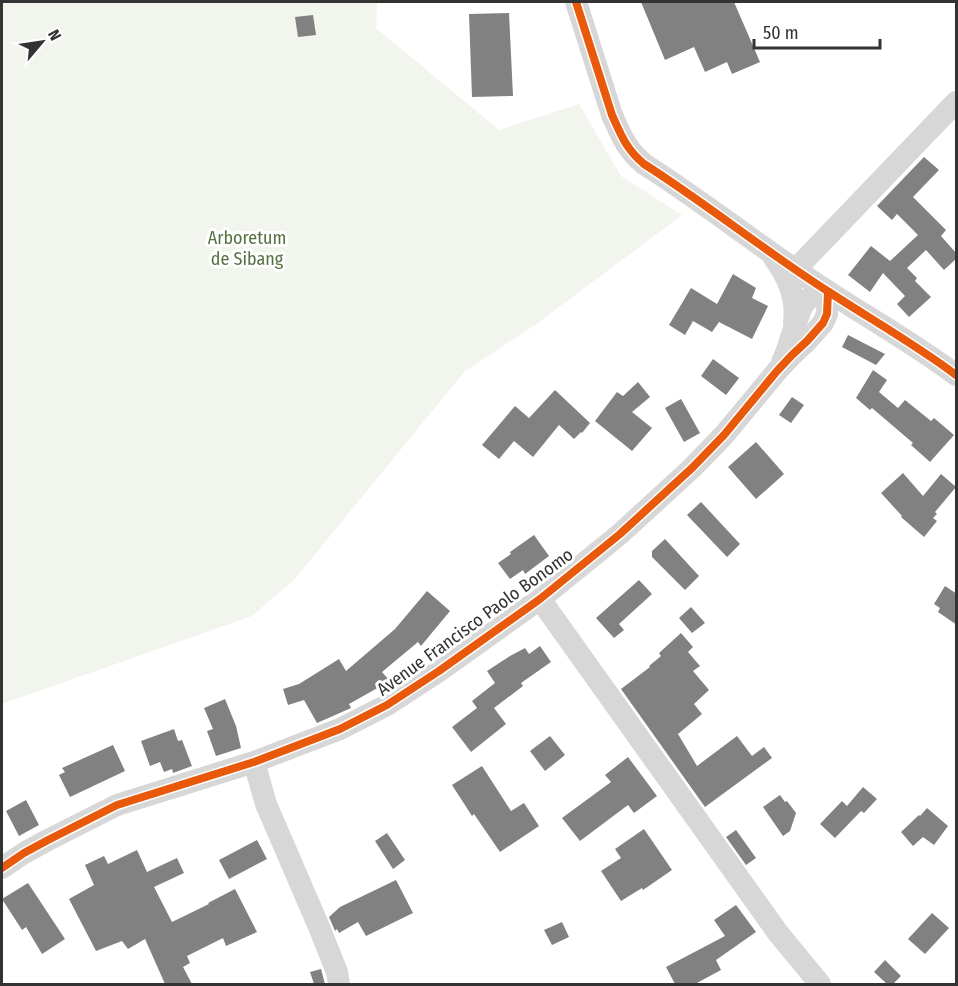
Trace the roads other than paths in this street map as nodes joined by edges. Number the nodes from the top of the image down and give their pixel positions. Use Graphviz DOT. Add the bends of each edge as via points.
graph roads {
  1 [pos="576,2"];
  2 [pos="957,102"];
  3 [pos="770,252"];
  4 [pos="796,269"];
  5 [pos="828,292"];
  6 [pos="884,326"];
  7 [pos="800,336"];
  8 [pos="957,375"];
  9 [pos="540,599"];
  10 [pos="254,762"];
  11 [pos="2,868"];
  12 [pos="339,984"];
  13 [pos="820,984"];
  1 -- 3 [label="street" via="612,115 631,153"];
  2 -- 4 [label="street"];
  3 -- 4 [label="street"];
  3 -- 7 [label="street" via="793,292"];
  4 -- 5 [label="street"];
  5 -- 6 [label="street"];
  5 -- 7 [label="street" via="819,293 804,304"];
  6 -- 7 [label="street" via="848,321"];
  6 -- 8 [label="street"];
  7 -- 9 [label="street, Avenue Francisco Paolo Bonomo" via="792,355 692,468"];
  9 -- 10 [label="street, Avenue Francisco Paolo Bonomo" via="387,705 340,729"];
  9 -- 13 [label="street" via="778,933"];
  10 -- 11 [label="street, Avenue Francisco Paolo Bonomo" via="117,805"];
  10 -- 12 [label="street" via="266,804"];
}
